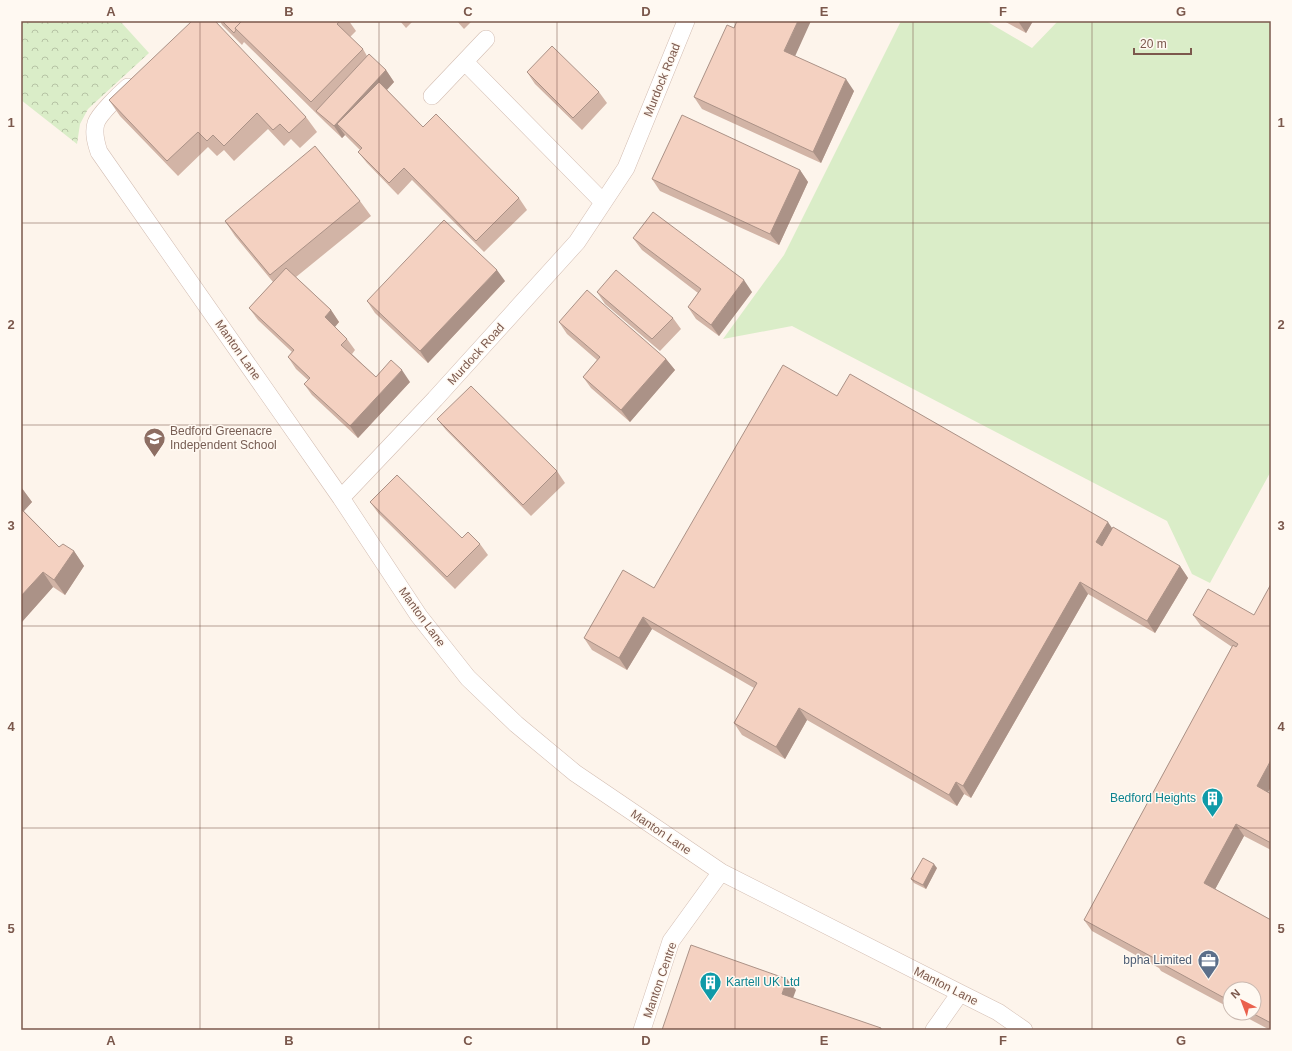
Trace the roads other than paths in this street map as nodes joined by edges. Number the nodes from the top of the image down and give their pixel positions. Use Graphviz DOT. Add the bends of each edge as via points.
graph roads {
  1 [pos="686,21"];
  2 [pos="486,39"];
  3 [pos="465,62"];
  4 [pos="139,76"];
  5 [pos="432,96"];
  6 [pos="603,202"];
  7 [pos="341,498"];
  8 [pos="721,872"];
  9 [pos="960,993"];
  10 [pos="642,1030"];
  11 [pos="934,1030"];
  12 [pos="1024,1030"];
  1 -- 6 [label="street, Murdock Road" via="626,168"];
  2 -- 3 [label="street"];
  3 -- 5 [label="street"];
  3 -- 6 [label="street"];
  4 -- 7 [label="street, Manton Lane" via="110,104 96,122 95,139 99,152"];
  6 -- 7 [label="street, Murdock Road" via="577,242 435,399"];
  7 -- 8 [label="street, Manton Lane" via="419,616 468,678 516,724 575,773"];
  8 -- 9 [label="street, Manton Lane"];
  8 -- 10 [label="street, Manton Centre" via="671,941"];
  9 -- 11 [label="street"];
  9 -- 12 [label="street, Manton Lane" via="998,1012"];
}
